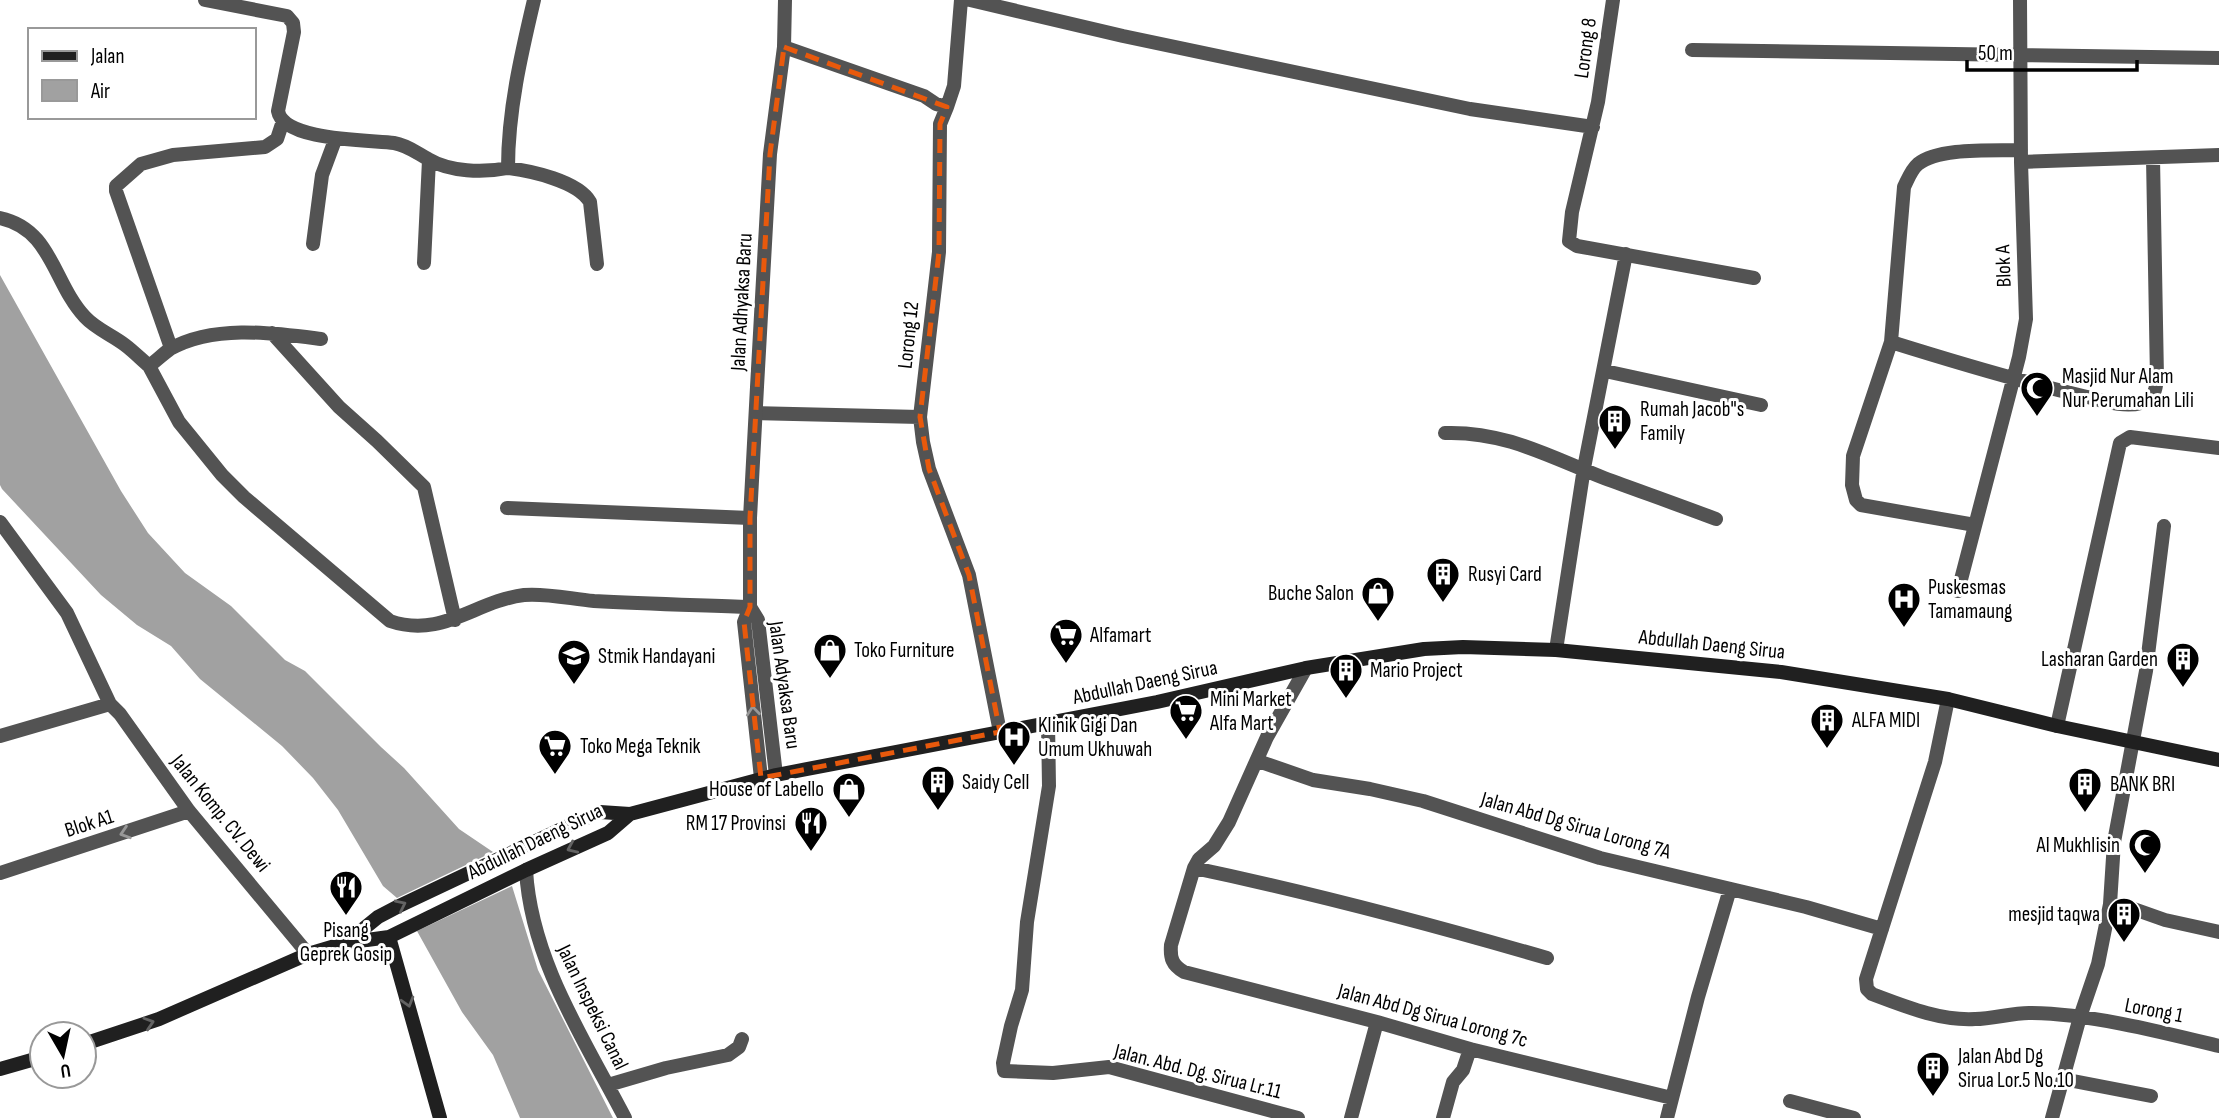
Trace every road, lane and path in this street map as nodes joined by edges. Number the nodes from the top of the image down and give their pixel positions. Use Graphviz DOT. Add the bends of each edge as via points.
graph roads {
  1 [pos="205,0"];
  2 [pos="534,0"];
  3 [pos="785,0"];
  4 [pos="961,0"];
  5 [pos="970,0"];
  6 [pos="1613,0"];
  7 [pos="2020,0"];
  8 [pos="784,47"];
  9 [pos="1692,50"];
  10 [pos="2019,54"];
  11 [pos="2219,58"];
  12 [pos="947,107"];
  13 [pos="283,121"];
  14 [pos="1593,125"];
  15 [pos="335,140"];
  16 [pos="2219,155"];
  17 [pos="2021,156"];
  18 [pos="2153,158"];
  19 [pos="429,160"];
  20 [pos="508,168"];
  21 [pos="0,218"];
  22 [pos="313,244"];
  23 [pos="1626,254"];
  24 [pos="424,263"];
  25 [pos="597,264"];
  26 [pos="1754,278"];
  27 [pos="272,332"];
  28 [pos="321,339"];
  29 [pos="1891,342"];
  30 [pos="171,348"];
  31 [pos="149,366"];
  32 [pos="1605,371"];
  33 [pos="2012,380"];
  34 [pos="1761,405"];
  35 [pos="756,413"];
  36 [pos="920,417"];
  37 [pos="1445,433"];
  38 [pos="2219,448"];
  39 [pos="1584,468"];
  40 [pos="507,508"];
  41 [pos="750,518"];
  42 [pos="1716,520"];
  43 [pos="0,522"];
  44 [pos="1975,525"];
  45 [pos="2164,526"];
  46 [pos="1958,591"];
  47 [pos="750,607"];
  48 [pos="455,620"];
  49 [pos="1556,650"];
  50 [pos="1306,668"];
  51 [pos="1948,699"];
  52 [pos="106,706"];
  53 [pos="1048,722"];
  54 [pos="2057,726"];
  55 [pos="1000,732"];
  56 [pos="0,736"];
  57 [pos="2131,741"];
  58 [pos="2219,760"];
  59 [pos="1258,761"];
  60 [pos="769,776"];
  61 [pos="189,811"];
  62 [pos="630,814"];
  63 [pos="1194,869"];
  64 [pos="526,870"];
  65 [pos="0,873"];
  66 [pos="1730,889"];
  67 [pos="2110,904"];
  68 [pos="1882,929"];
  69 [pos="2219,932"];
  70 [pos="389,937"];
  71 [pos="345,943"];
  72 [pos="308,954"];
  73 [pos="1547,958"];
  74 [pos="2080,1017"];
  75 [pos="1377,1022"];
  76 [pos="98,1039"];
  77 [pos="742,1039"];
  78 [pos="2219,1046"];
  79 [pos="1470,1049"];
  80 [pos="28,1061"];
  81 [pos="0,1069"];
  82 [pos="2063,1079"];
  83 [pos="608,1085"];
  84 [pos="2151,1096"];
  85 [pos="1672,1098"];
  86 [pos="1790,1101"];
  87 [pos="440,1118"];
  88 [pos="625,1118"];
  89 [pos="1298,1118"];
  90 [pos="1351,1118"];
  91 [pos="1443,1118"];
  92 [pos="1667,1118"];
  93 [pos="1854,1118"];
  94 [pos="2052,1118"];
  1 -- 13 [label="street" via="291,20 294,32 278,111"];
  2 -- 20 [label="street" via="521,55"];
  3 -- 8 [label="street, Jalan Adhyaksa Baru"];
  4 -- 12 [label="street, Lorong 12" via="954,86"];
  5 -- 14 [label="street" via="1470,109"];
  6 -- 14 [label="street, Lorong 8"];
  7 -- 10 [label="street, Blok A"];
  8 -- 12 [label="street"];
  8 -- 35 [label="street, Jalan Adhyaksa Baru" via="770,153"];
  9 -- 10 [label="street"];
  10 -- 11 [label="street"];
  10 -- 17 [label="street, Blok A"];
  12 -- 36 [label="street, Lorong 12" via="940,124 939,252"];
  13 -- 15 [label="street"];
  13 -- 30 [label="street" via="277,139 265,147 173,155 141,164 116,186"];
  14 -- 23 [label="street, Lorong 8" via="1569,241"];
  15 -- 19 [label="street" via="396,143"];
  15 -- 22 [label="street" via="322,176"];
  16 -- 18 [label="street"];
  17 -- 18 [label="street"];
  17 -- 29 [label="street" via="1945,153 1912,171 1904,187"];
  17 -- 33 [label="street, Blok A" via="2026,320"];
  18 -- 33 [label="street" via="2157,378 2153,396 2138,404 2119,404"];
  19 -- 20 [label="street" via="462,169"];
  19 -- 24 [label="street"];
  20 -- 25 [label="street" via="540,174 587,196"];
  21 -- 31 [label="street" via="30,231 84,317"];
  23 -- 26 [label="street"];
  23 -- 32 [label="street"];
  27 -- 28 [label="street"];
  27 -- 30 [label="street" via="235,332"];
  27 -- 48 [label="street" via="339,407 424,487"];
  29 -- 33 [label="street"];
  29 -- 44 [label="street" via="1853,456 1856,500 1868,508"];
  30 -- 31 [label="street"];
  31 -- 48 [label="street" via="179,422 222,475 390,621 422,627"];
  32 -- 34 [label="street"];
  32 -- 39 [label="street"];
  33 -- 44 [label="street, Blok A"];
  35 -- 36 [label="street"];
  35 -- 41 [label="street, Jalan Adhyaksa Baru"];
  36 -- 55 [label="street, Lorong 12" via="929,469 969,575"];
  37 -- 39 [label="street" via="1470,432 1523,444"];
  38 -- 54 [label="street" via="2130,437 2120,443"];
  39 -- 42 [label="street"];
  39 -- 49 [label="street"];
  40 -- 41 [label="street"];
  41 -- 47 [label="street, Jalan Adhyaksa Baru"];
  43 -- 52 [label="street, Jalan Komp. CV. Dewi" via="67,613"];
  44 -- 46 [label="street, Blok A"];
  45 -- 57 [label="street" via="2146,671"];
  47 -- 48 [label="street" via="526,595 477,608"];
  47 -- 60 [label="street, Jalan Adyaksa Baru" via="758,620"];
  49 -- 50 [label="main road, Abdullah Daeng Sirua" via="1424,649"];
  49 -- 51 [label="main road, Abdullah Daeng Sirua" via="1781,672"];
  50 -- 53 [label="main road, Abdullah Daeng Sirua"];
  50 -- 59 [label="street"];
  51 -- 54 [label="main road, Abdullah Daeng Sirua"];
  51 -- 68 [label="street" via="1935,762"];
  52 -- 56 [label="street"];
  52 -- 61 [label="street, Jalan Komp. CV. Dewi" via="120,714"];
  53 -- 55 [label="main road, Abdullah Daeng Sirua"];
  53 -- 89 [label="street, Jalan. Abd. Dg. Sirua Lr.11" via="1049,786 1027,922 1022,990 1004,1071 1109,1068"];
  54 -- 57 [label="main road, Abdullah Daeng Sirua"];
  55 -- 60 [label="main road, Abdullah Daeng Sirua"];
  57 -- 58 [label="main road, Abdullah Daeng Sirua"];
  57 -- 67 [label="street" via="2114,842"];
  59 -- 63 [label="street" via="1229,822"];
  59 -- 66 [label="street, Jalan Abd Dg Sirua Lorong 7A" via="1313,780 1423,801 1600,858"];
  60 -- 62 [label="main road, Abdullah Daeng Sirua"];
  61 -- 65 [label="street, Blok A1, one-way"];
  61 -- 72 [label="street, Jalan Komp. CV. Dewi"];
  62 -- 64 [label="main road, Abdullah Daeng Sirua, one-way" via="608,833"];
  71 -- 62 [label="main road, one-way" via="378,917 572,824 600,812"];
  63 -- 73 [label="street" via="1398,915"];
  63 -- 75 [label="street, Jalan Abd Dg Sirua Lorong 7c" via="1178,917 1170,955 1174,964 1184,972"];
  64 -- 70 [label="main road, Abdullah Daeng Sirua"];
  64 -- 83 [label="street, Jalan Inspeksi Canal" via="530,911 550,973"];
  66 -- 68 [label="street, Jalan Abd Dg Sirua Lorong 7A"];
  66 -- 85 [label="street"];
  67 -- 69 [label="street"];
  67 -- 74 [label="street" via="2098,964"];
  68 -- 74 [label="street, Lorong 1" via="1866,979 1872,994 1952,1018 2027,1013"];
  70 -- 71 [label="main road, Abdullah Daeng Sirua"];
  70 -- 87 [label="main road, one-way"];
  71 -- 72 [label="main road, Abdullah Daeng Sirua"];
  76 -- 72 [label="main road, Abdullah Daeng Sirua, one-way" via="159,1019"];
  74 -- 78 [label="street, Lorong 1"];
  74 -- 82 [label="street"];
  75 -- 79 [label="street, Jalan Abd Dg Sirua Lorong 7c"];
  75 -- 90 [label="street"];
  77 -- 83 [label="street" via="727,1055"];
  79 -- 85 [label="street, Jalan Abd Dg Sirua Lorong 7c"];
  79 -- 91 [label="street" via="1453,1082"];
  80 -- 81 [label="main road"];
  82 -- 84 [label="street"];
  82 -- 94 [label="street"];
  83 -- 88 [label="street, Jalan Inspeksi Canal"];
  85 -- 92 [label="street"];
  86 -- 93 [label="street"];
}
